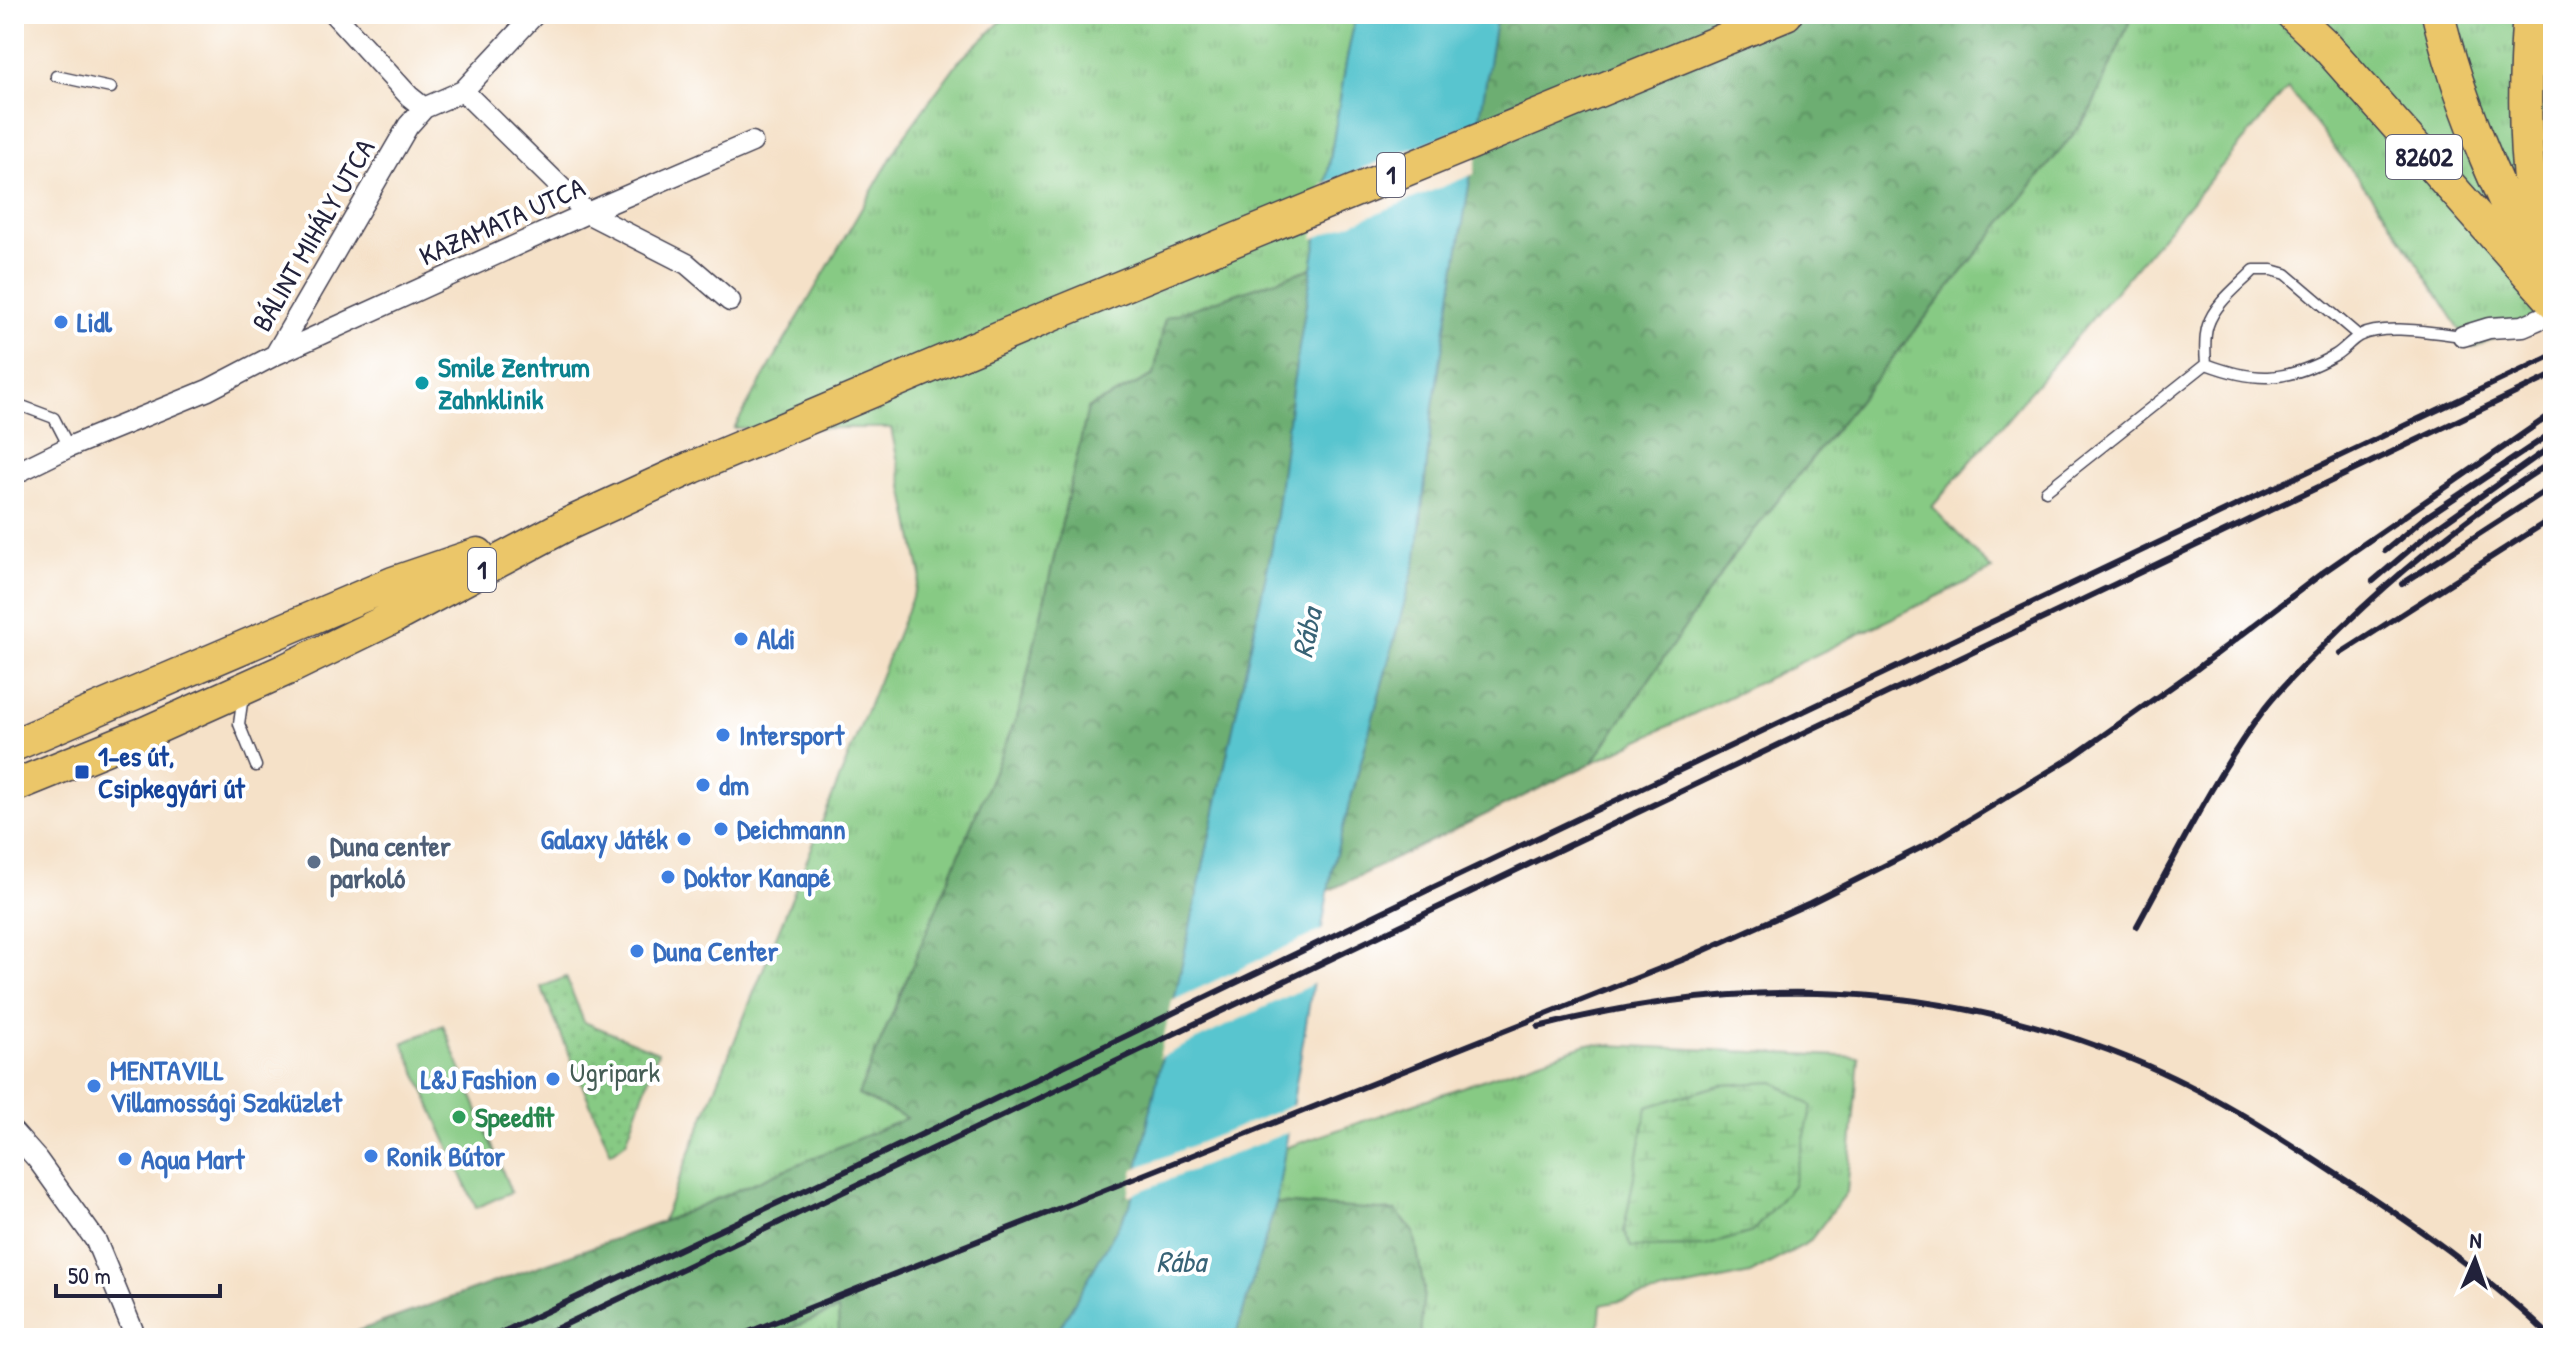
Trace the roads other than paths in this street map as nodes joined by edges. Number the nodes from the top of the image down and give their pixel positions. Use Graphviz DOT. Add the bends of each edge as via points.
graph roads {
  1 [pos="535,14"];
  2 [pos="1786,14"];
  3 [pos="2292,14"];
  4 [pos="2438,14"];
  5 [pos="2529,14"];
  6 [pos="337,15"];
  7 [pos="56,76"];
  8 [pos="111,88"];
  9 [pos="463,91"];
  10 [pos="424,108"];
  11 [pos="752,142"];
  12 [pos="587,213"];
  13 [pos="730,301"];
  14 [pos="2553,302"];
  15 [pos="2553,313"];
  16 [pos="2359,336"];
  17 [pos="2463,336"];
  18 [pos="275,355"];
  19 [pos="2206,364"];
  20 [pos="14,403"];
  21 [pos="69,447"];
  22 [pos="14,474"];
  23 [pos="2046,491"];
  24 [pos="568,524"];
  25 [pos="285,670"];
  26 [pos="14,745"];
  27 [pos="256,766"];
  28 [pos="14,786"];
  29 [pos="14,1133"];
  30 [pos="136,1338"];
  1 -- 9 [label="street, BÁLINT MIHÁLY UTCA"];
  2 -- 24 [label="main road, 1" via="1057,313"];
  3 -- 14 [label="main road, 82602"];
  4 -- 14 [label="main road" via="2456,80 2495,183"];
  5 -- 14 [label="main road" via="2525,82 2530,181"];
  6 -- 10 [label="street"];
  7 -- 8 [label="lane"];
  9 -- 10 [label="street, BÁLINT MIHÁLY UTCA"];
  9 -- 12 [label="street"];
  10 -- 18 [label="street, BÁLINT MIHÁLY UTCA" via="408,126"];
  11 -- 12 [label="street, KAZAMATA UTCA"];
  12 -- 13 [label="street" via="687,264"];
  12 -- 18 [label="street, KAZAMATA UTCA"];
  15 -- 17 [label="street" via="2523,326"];
  16 -- 17 [label="lane" via="2381,330"];
  16 -- 19 [label="lane" via="2336,355 2290,375 2238,376"];
  16 -- 19 [label="lane" via="2286,274 2254,270 2208,323"];
  18 -- 21 [label="street, BÁLINT MIHÁLY UTCA" via="208,390"];
  19 -- 23 [label="lane"];
  20 -- 21 [label="lane" via="54,418"];
  21 -- 22 [label="street, BÁLINT MIHÁLY UTCA"];
  24 -- 25 [label="main road, 1"];
  24 -- 26 [label="main road, 1" via="393,583"];
  25 -- 27 [label="lane" via="242,703 239,724"];
  25 -- 28 [label="main road, 1"];
  29 -- 30 [label="street" via="96,1241"];
}
